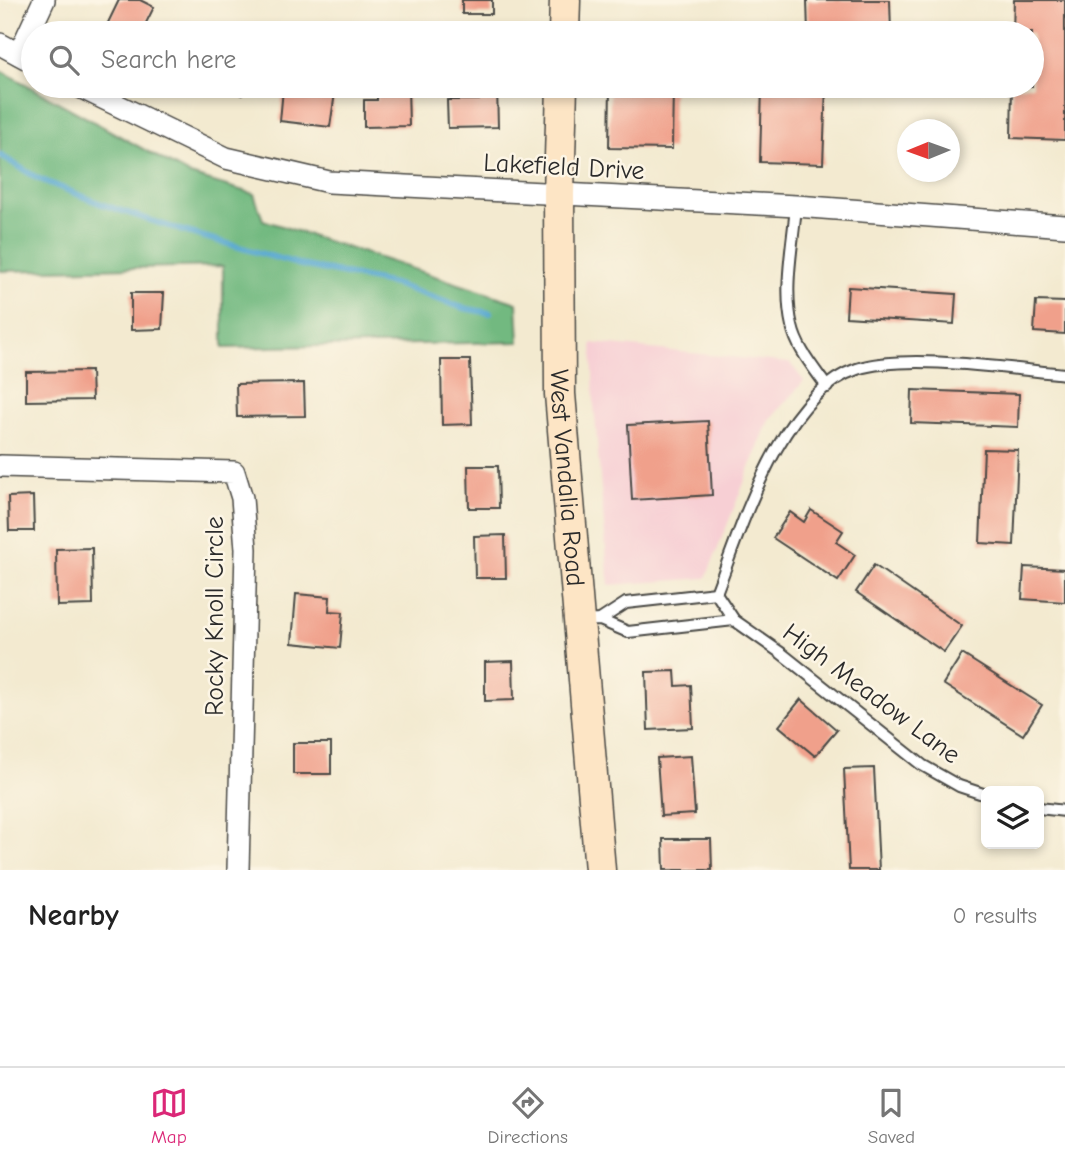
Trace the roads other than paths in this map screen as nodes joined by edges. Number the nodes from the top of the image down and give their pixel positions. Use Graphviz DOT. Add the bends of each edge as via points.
graph roads {
  1 [pos="44,0"];
  2 [pos="565,0"];
  3 [pos="37,21"];
  4 [pos="564,21"];
  5 [pos="0,44"];
  6 [pos="21,55"];
  7 [pos="103,98"];
  8 [pos="562,98"];
  9 [pos="559,194"];
  10 [pos="796,206"];
  11 [pos="1065,226"];
  12 [pos="1065,374"];
  13 [pos="827,387"];
  14 [pos="0,466"];
  15 [pos="716,593"];
  16 [pos="734,620"];
  17 [pos="590,621"];
  18 [pos="981,793"];
  19 [pos="1044,809"];
  20 [pos="1065,811"];
  21 [pos="239,870"];
  22 [pos="600,870"];
  1 -- 3 [label="street"];
  2 -- 4 [label="main road"];
  5 -- 6 [label="street"];
  7 -- 9 [label="street, Lakefield Drive" via="226,158 329,182"];
  8 -- 9 [label="main road, West Vandalia Road"];
  9 -- 10 [label="street, Lakefield Drive"];
  9 -- 17 [label="main road, West Vandalia Road" via="560,394"];
  10 -- 11 [label="street, Lakefield Drive"];
  10 -- 13 [label="lane" via="789,300 792,327 803,354"];
  12 -- 13 [label="lane" via="891,363 856,369"];
  13 -- 15 [label="lane" via="780,439"];
  14 -- 21 [label="street, Rocky Knoll Circle" via="234,472 242,498 246,549"];
  15 -- 16 [label="lane, High Meadow Lane"];
  15 -- 17 [label="lane" via="626,603"];
  16 -- 17 [label="lane" via="628,632"];
  16 -- 18 [label="lane, High Meadow Lane" via="922,765"];
  17 -- 22 [label="main road, West Vandalia Road"];
  19 -- 20 [label="lane"];
}
